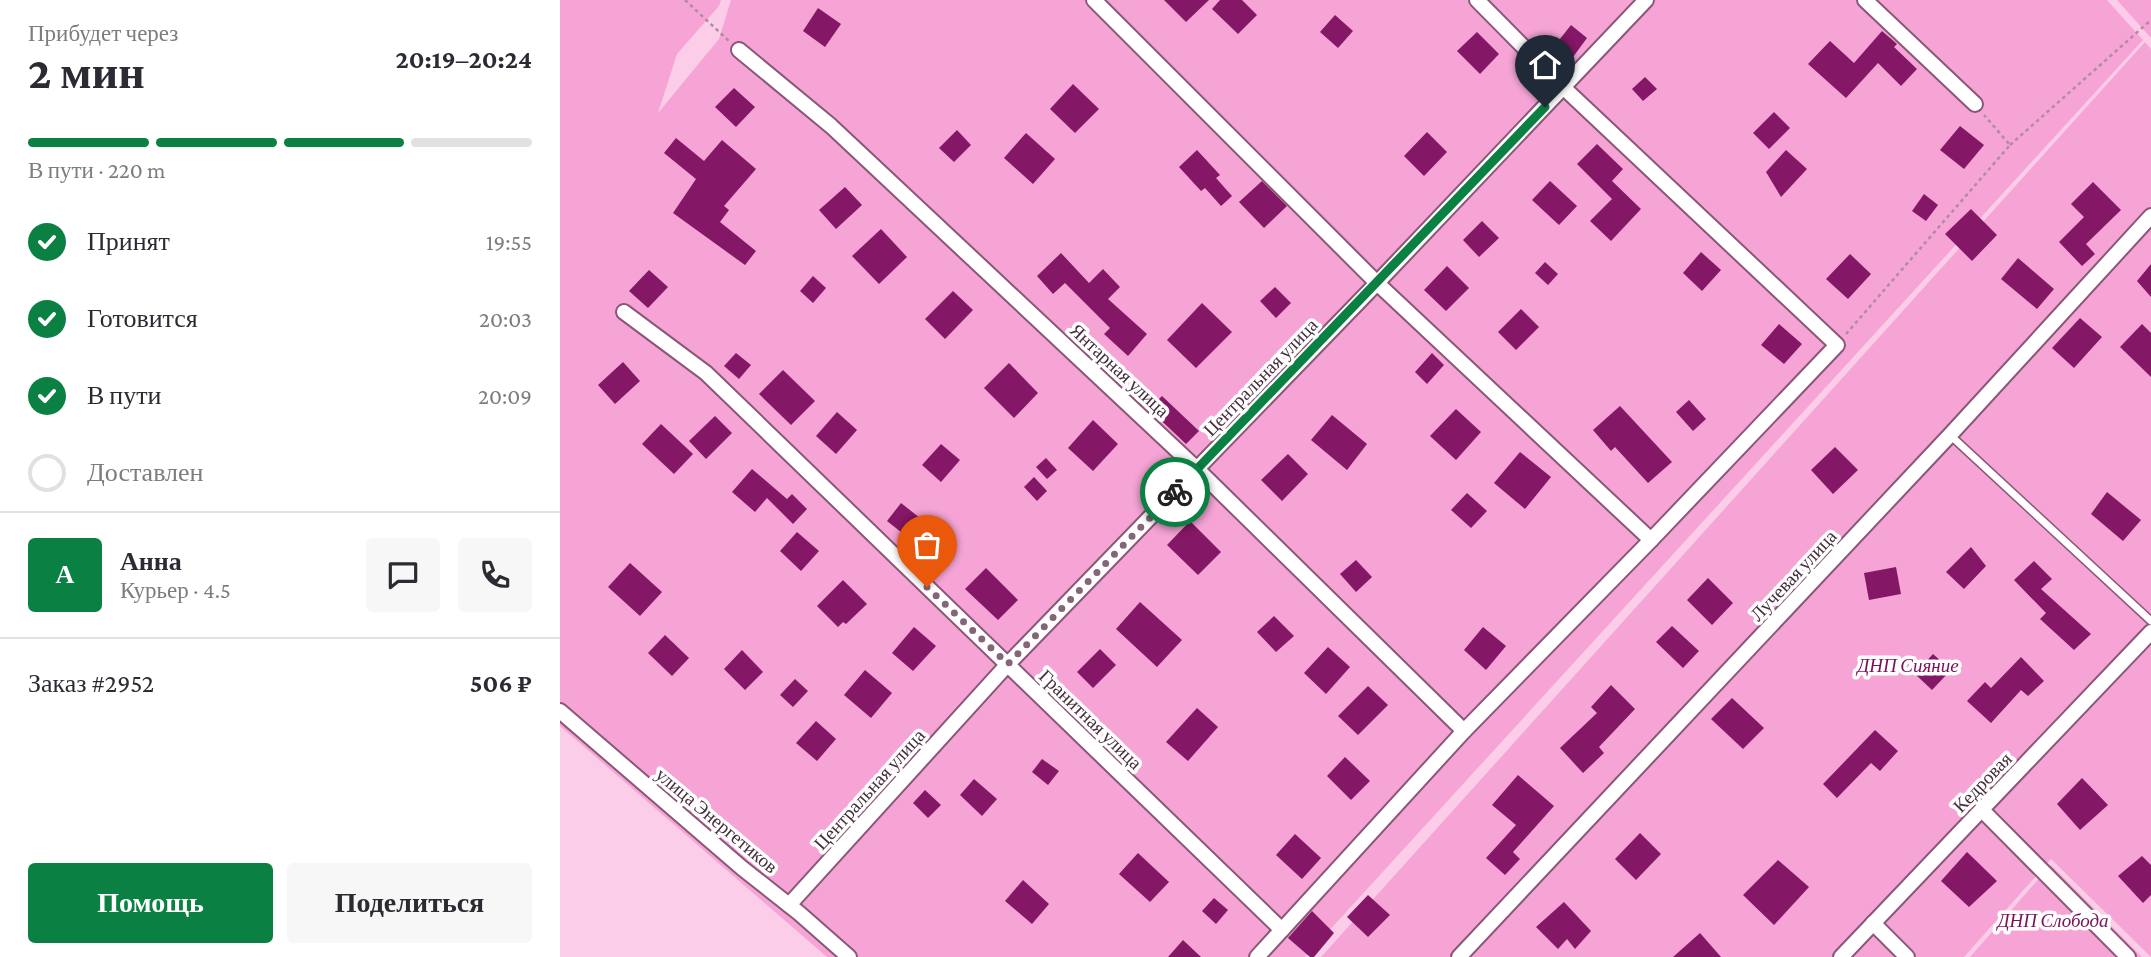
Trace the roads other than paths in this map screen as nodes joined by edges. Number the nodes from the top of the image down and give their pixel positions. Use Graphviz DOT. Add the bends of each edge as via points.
graph roads {
  1 [pos="1094,0"];
  2 [pos="1477,0"];
  3 [pos="1646,0"];
  4 [pos="1865,0"];
  5 [pos="739,50"];
  6 [pos="1564,88"];
  7 [pos="1975,104"];
  8 [pos="2151,216"];
  9 [pos="1377,283"];
  10 [pos="624,312"];
  11 [pos="1950,435"];
  12 [pos="1197,469"];
  13 [pos="1651,540"];
  14 [pos="2151,621"];
  15 [pos="2151,632"];
  16 [pos="1008,664"];
  17 [pos="560,711"];
  18 [pos="1464,731"];
  19 [pos="1982,810"];
  20 [pos="789,905"];
  21 [pos="1873,923"];
  22 [pos="1282,930"];
  23 [pos="849,957"];
  24 [pos="1257,957"];
  25 [pos="1460,957"];
  26 [pos="1841,957"];
  27 [pos="1907,957"];
  28 [pos="2128,957"];
  1 -- 9 [label="street"];
  2 -- 6 [label="street"];
  3 -- 6 [label="street, Центральная улица"];
  4 -- 7 [label="street"];
  5 -- 12 [label="street, Янтарная улица" via="831,126"];
  6 -- 9 [label="street, Центральная улица"];
  6 -- 13 [label="street" via="1837,345"];
  8 -- 11 [label="street, Лучевая улица"];
  9 -- 12 [label="street, Центральная улица"];
  9 -- 13 [label="street"];
  10 -- 16 [label="street, Гранитная улица" via="706,373"];
  11 -- 14 [label="lane"];
  11 -- 25 [label="street, Лучевая улица"];
  12 -- 16 [label="street, Центральная улица"];
  12 -- 18 [label="street, Янтарная улица"];
  13 -- 18 [label="street"];
  15 -- 19 [label="street, Кедровая"];
  16 -- 20 [label="street, Центральная улица"];
  16 -- 22 [label="street, Гранитная улица"];
  17 -- 20 [label="street, улица Энергетиков"];
  18 -- 22 [label="street"];
  19 -- 21 [label="street, Кедровая"];
  19 -- 28 [label="street"];
  20 -- 23 [label="street, улица Энергетиков"];
  21 -- 26 [label="street, Кедровая"];
  21 -- 27 [label="street"];
  22 -- 24 [label="street"];
}
